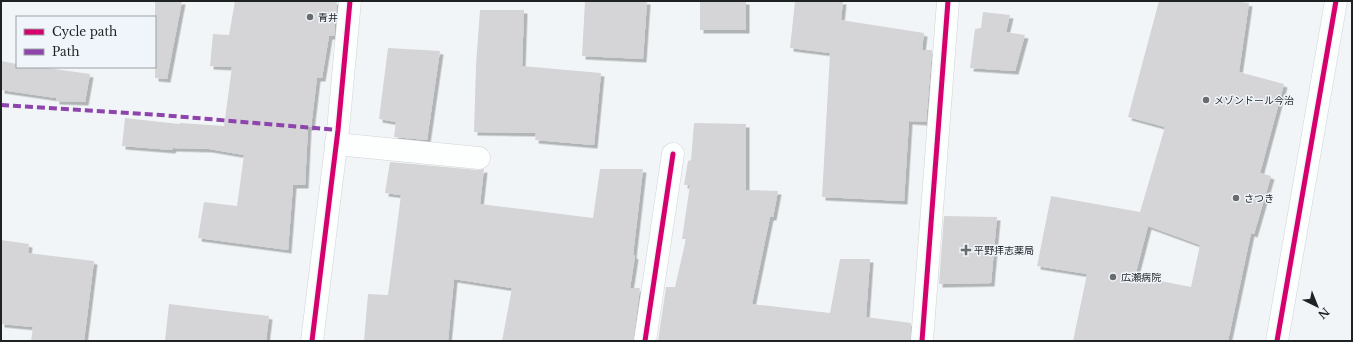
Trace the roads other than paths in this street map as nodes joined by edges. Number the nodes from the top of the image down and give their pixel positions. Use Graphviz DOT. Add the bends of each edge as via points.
graph roads {
  1 [pos="350,1"];
  2 [pos="948,1"];
  3 [pos="1336,1"];
  4 [pos="336,144"];
  5 [pos="673,154"];
  6 [pos="479,158"];
  7 [pos="312,341"];
  8 [pos="645,341"];
  9 [pos="922,341"];
  10 [pos="1277,341"];
  1 -- 4 [label="street"];
  2 -- 9 [label="street"];
  3 -- 10 [label="street"];
  4 -- 6 [label="street"];
  4 -- 7 [label="street"];
  5 -- 8 [label="street"];
}
